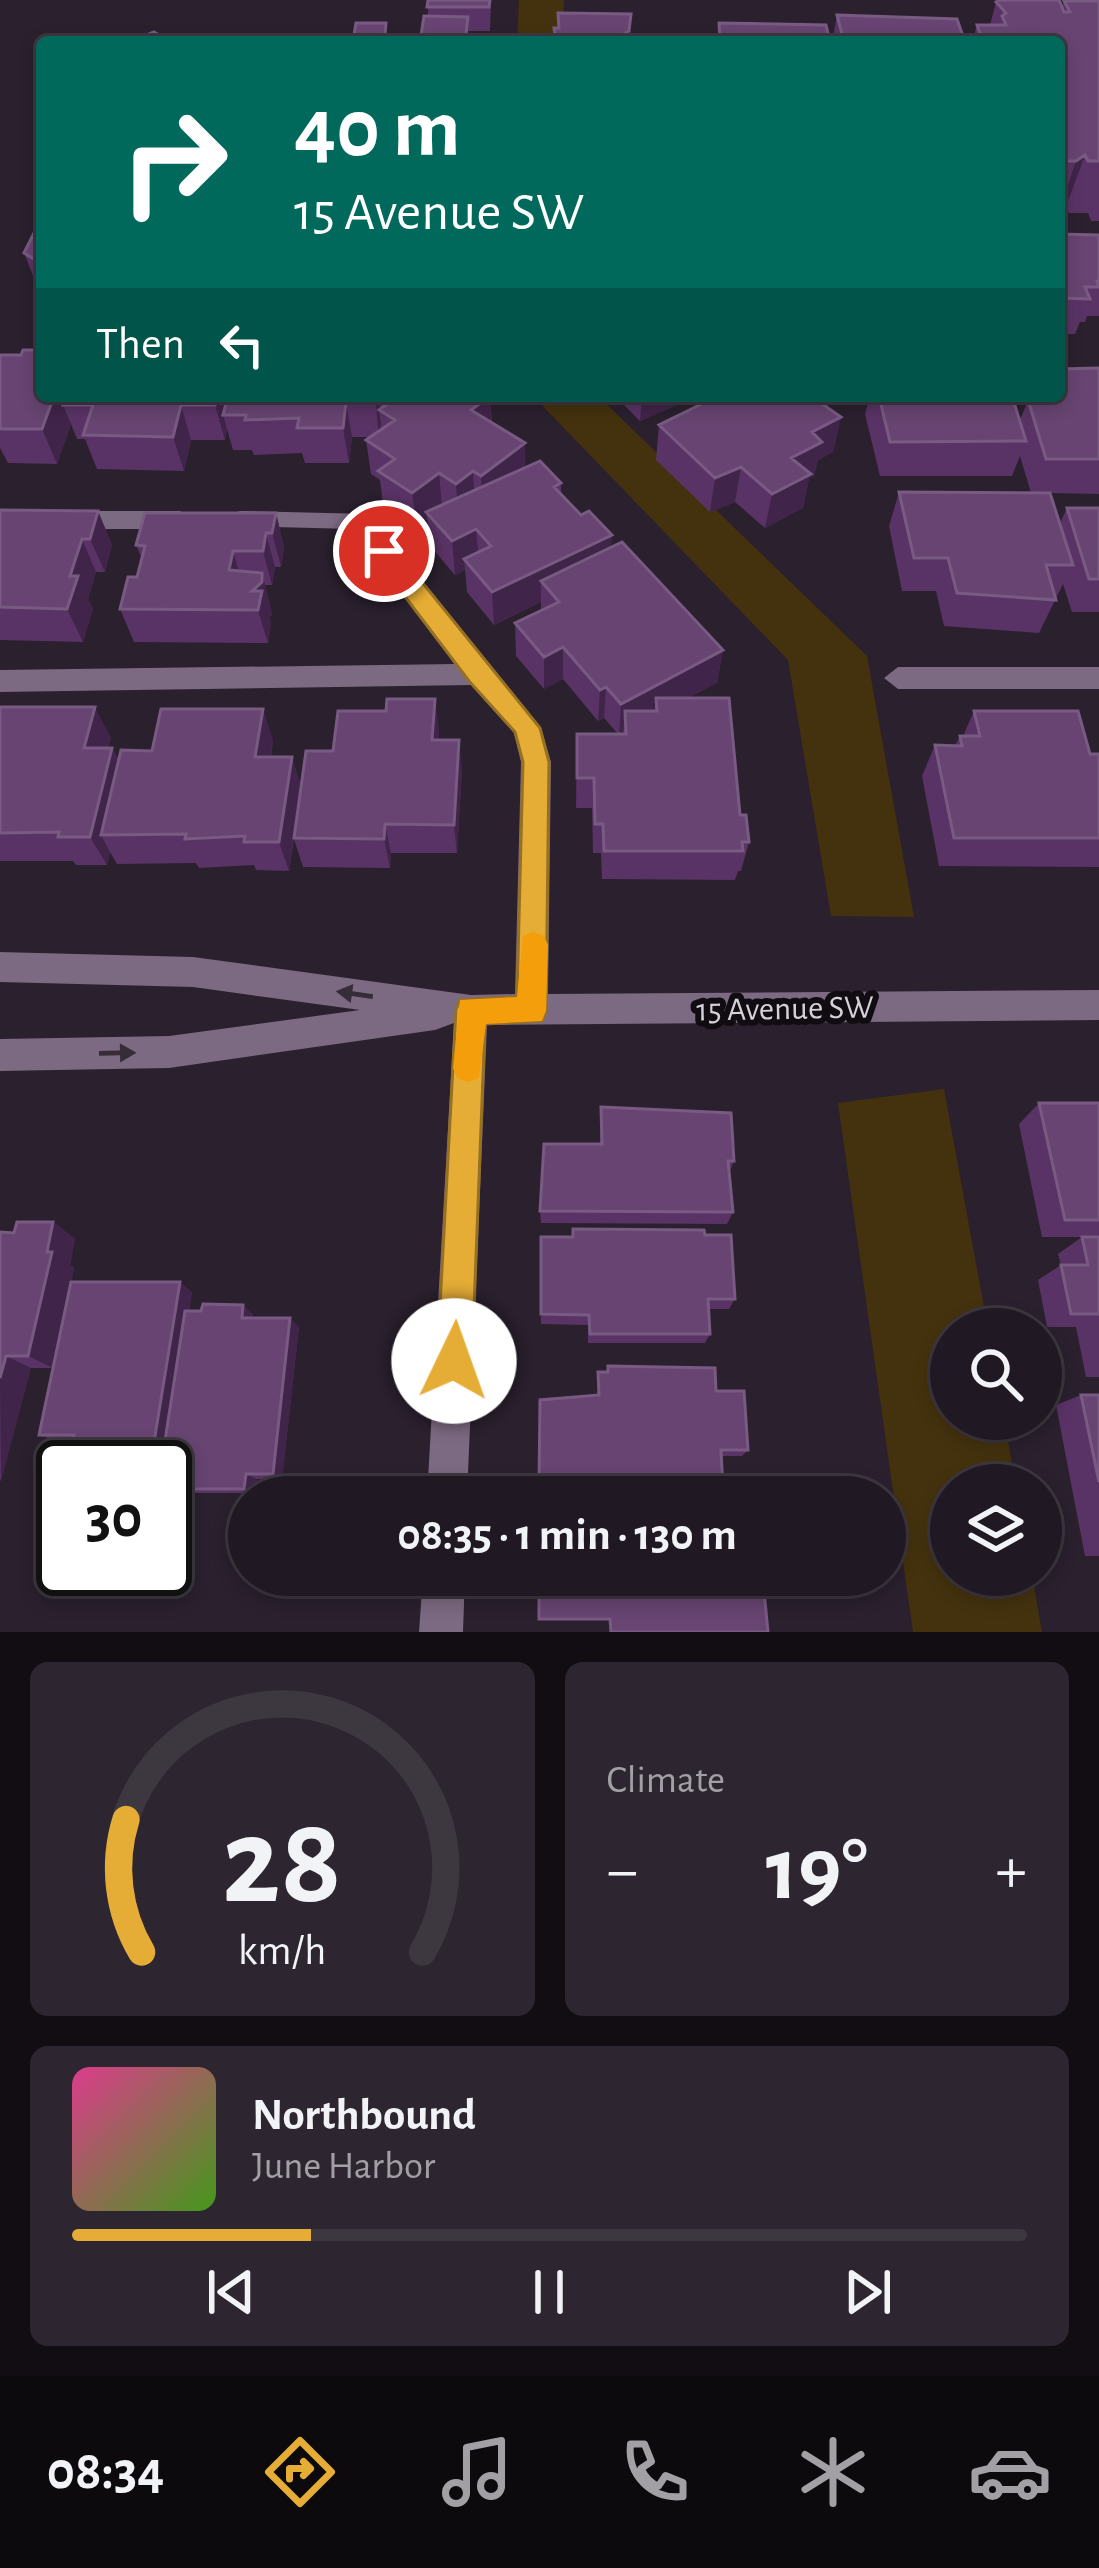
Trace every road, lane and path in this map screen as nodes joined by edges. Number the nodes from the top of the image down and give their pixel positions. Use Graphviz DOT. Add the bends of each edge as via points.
graph roads {
  1 [pos="0,520"];
  2 [pos="478,674"];
  3 [pos="898,678"];
  4 [pos="1099,678"];
  5 [pos="0,681"];
  6 [pos="0,967"];
  7 [pos="1099,1005"];
  8 [pos="471,1010"];
  9 [pos="531,1011"];
  10 [pos="0,1054"];
  11 [pos="448,1476"];
  12 [pos="443,1596"];
  13 [pos="441,1632"];
  1 -- 2 [label="street" via="360,520"];
  2 -- 5 [label="street"];
  2 -- 9 [label="street" via="533,742"];
  3 -- 4 [label="street"];
  8 -- 6 [label="street, 15 Avenue SW, one-way" via="193,972"];
  7 -- 9 [label="street, 15 Avenue SW"];
  8 -- 9 [label="street, 15 Avenue SW"];
  10 -- 8 [label="street, 15 Avenue SW, one-way" via="170,1052"];
  8 -- 11 [label="street"];
  12 -- 13 [label="street"];
}
